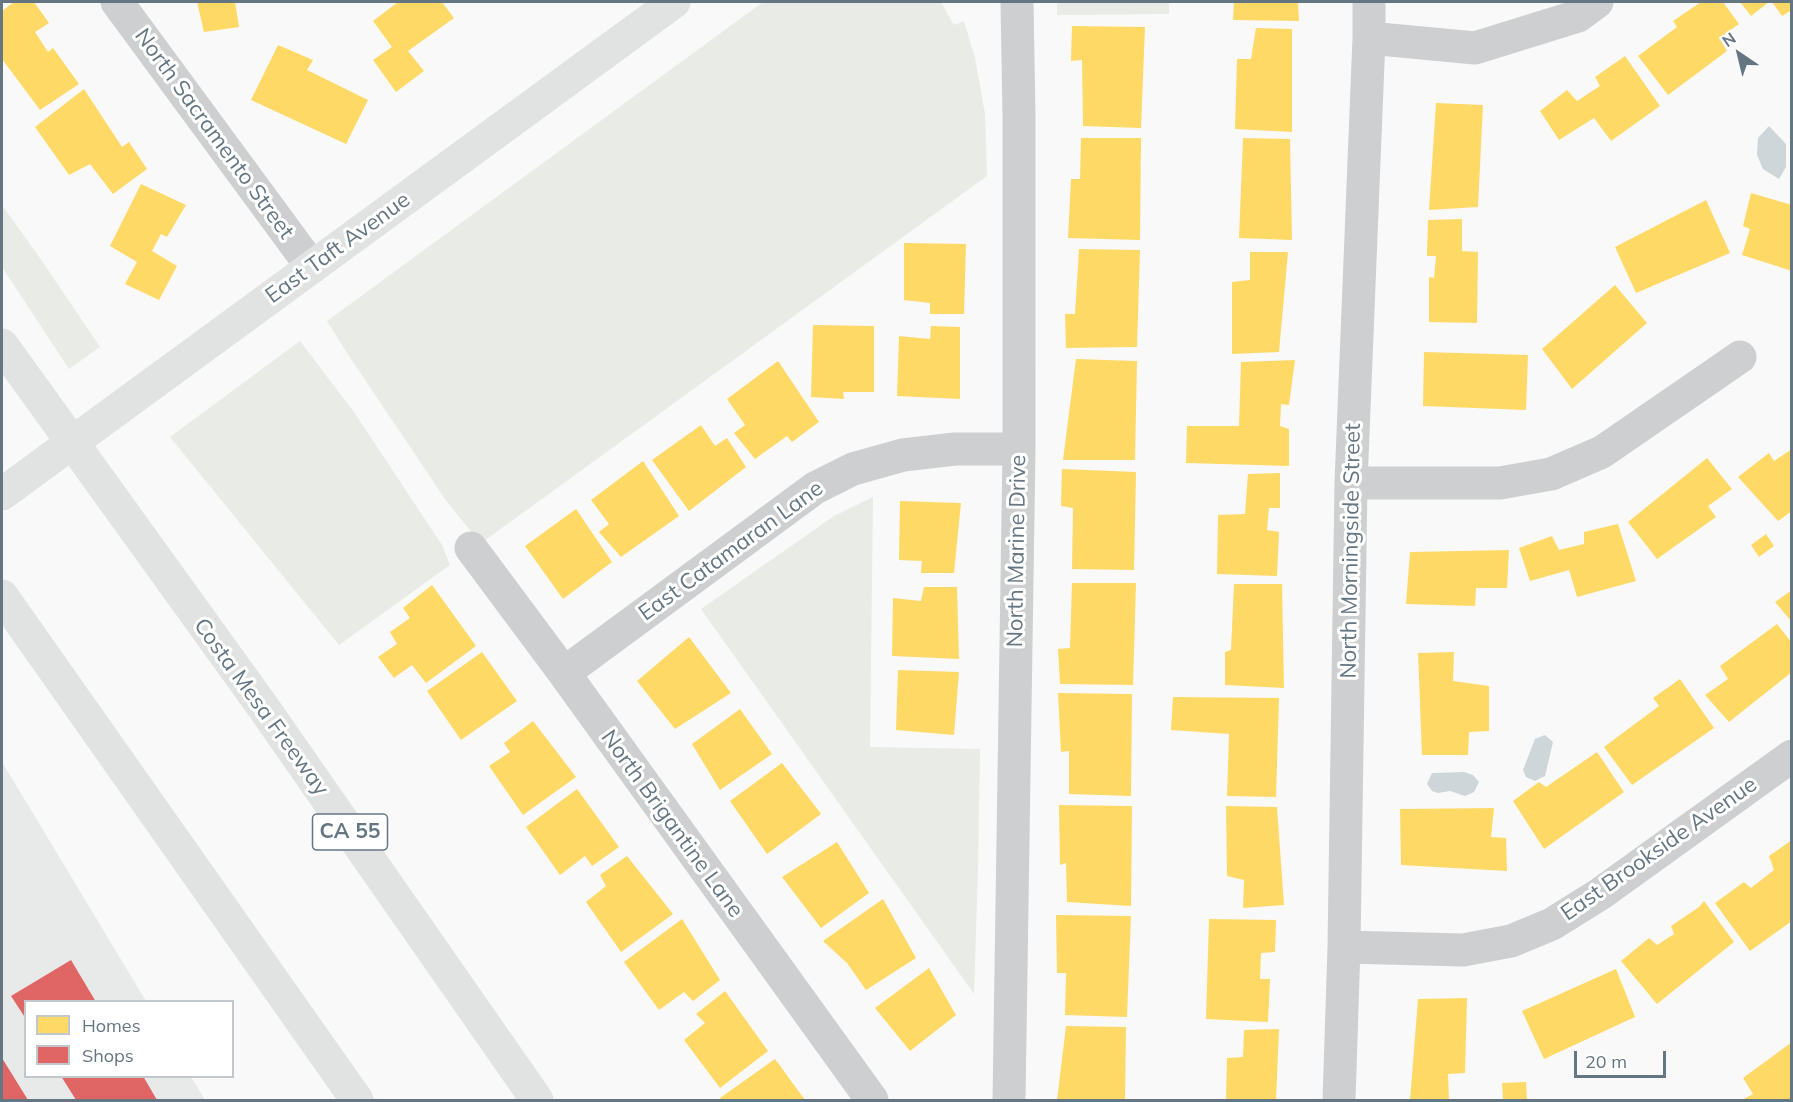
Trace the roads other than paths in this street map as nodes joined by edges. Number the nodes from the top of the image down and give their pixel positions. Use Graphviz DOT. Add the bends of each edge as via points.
graph roads {
  1 [pos="117,2"];
  2 [pos="674,2"];
  3 [pos="1017,2"];
  4 [pos="1369,2"];
  5 [pos="1598,2"];
  6 [pos="1370,38"];
  7 [pos="312,267"];
  8 [pos="2,345"];
  9 [pos="1740,357"];
  10 [pos="1019,449"];
  11 [pos="1351,483"];
  12 [pos="2,494"];
  13 [pos="471,548"];
  14 [pos="2,596"];
  15 [pos="564,673"];
  16 [pos="1791,756"];
  17 [pos="1344,947"];
  18 [pos="477,1014"];
  19 [pos="357,1101"];
  20 [pos="537,1101"];
  21 [pos="550,1101"];
  22 [pos="872,1101"];
  23 [pos="1009,1101"];
  24 [pos="1339,1101"];
  1 -- 7 [label="street, North Sacramento Street"];
  2 -- 7 [label="main road, East Taft Avenue"];
  3 -- 10 [label="street, North Marine Drive"];
  4 -- 6 [label="street, North Morningside Street"];
  5 -- 6 [label="street" via="1578,16 1475,48"];
  6 -- 11 [label="street, North Morningside Street"];
  7 -- 12 [label="main road, East Taft Avenue"];
  8 -- 18 [label="main road, Costa Mesa Freeway / CA 55" via="263,707"];
  9 -- 11 [label="street" via="1602,452 1551,474 1500,483"];
  10 -- 15 [label="street, East Catamaran Lane" via="955,449 903,455 853,469 815,488"];
  10 -- 23 [label="street, North Marine Drive"];
  11 -- 17 [label="street, North Morningside Street"];
  13 -- 15 [label="street, North Brigantine Lane"];
  14 -- 19 [label="main road"];
  15 -- 22 [label="street, North Brigantine Lane"];
  16 -- 17 [label="street, East Brookside Avenue" via="1600,894 1552,924 1511,941 1463,950"];
  17 -- 24 [label="street, North Morningside Street"];
  18 -- 20 [label="main road, Costa Mesa Freeway / CA 55"];
  18 -- 21 [label="main road"];
}
